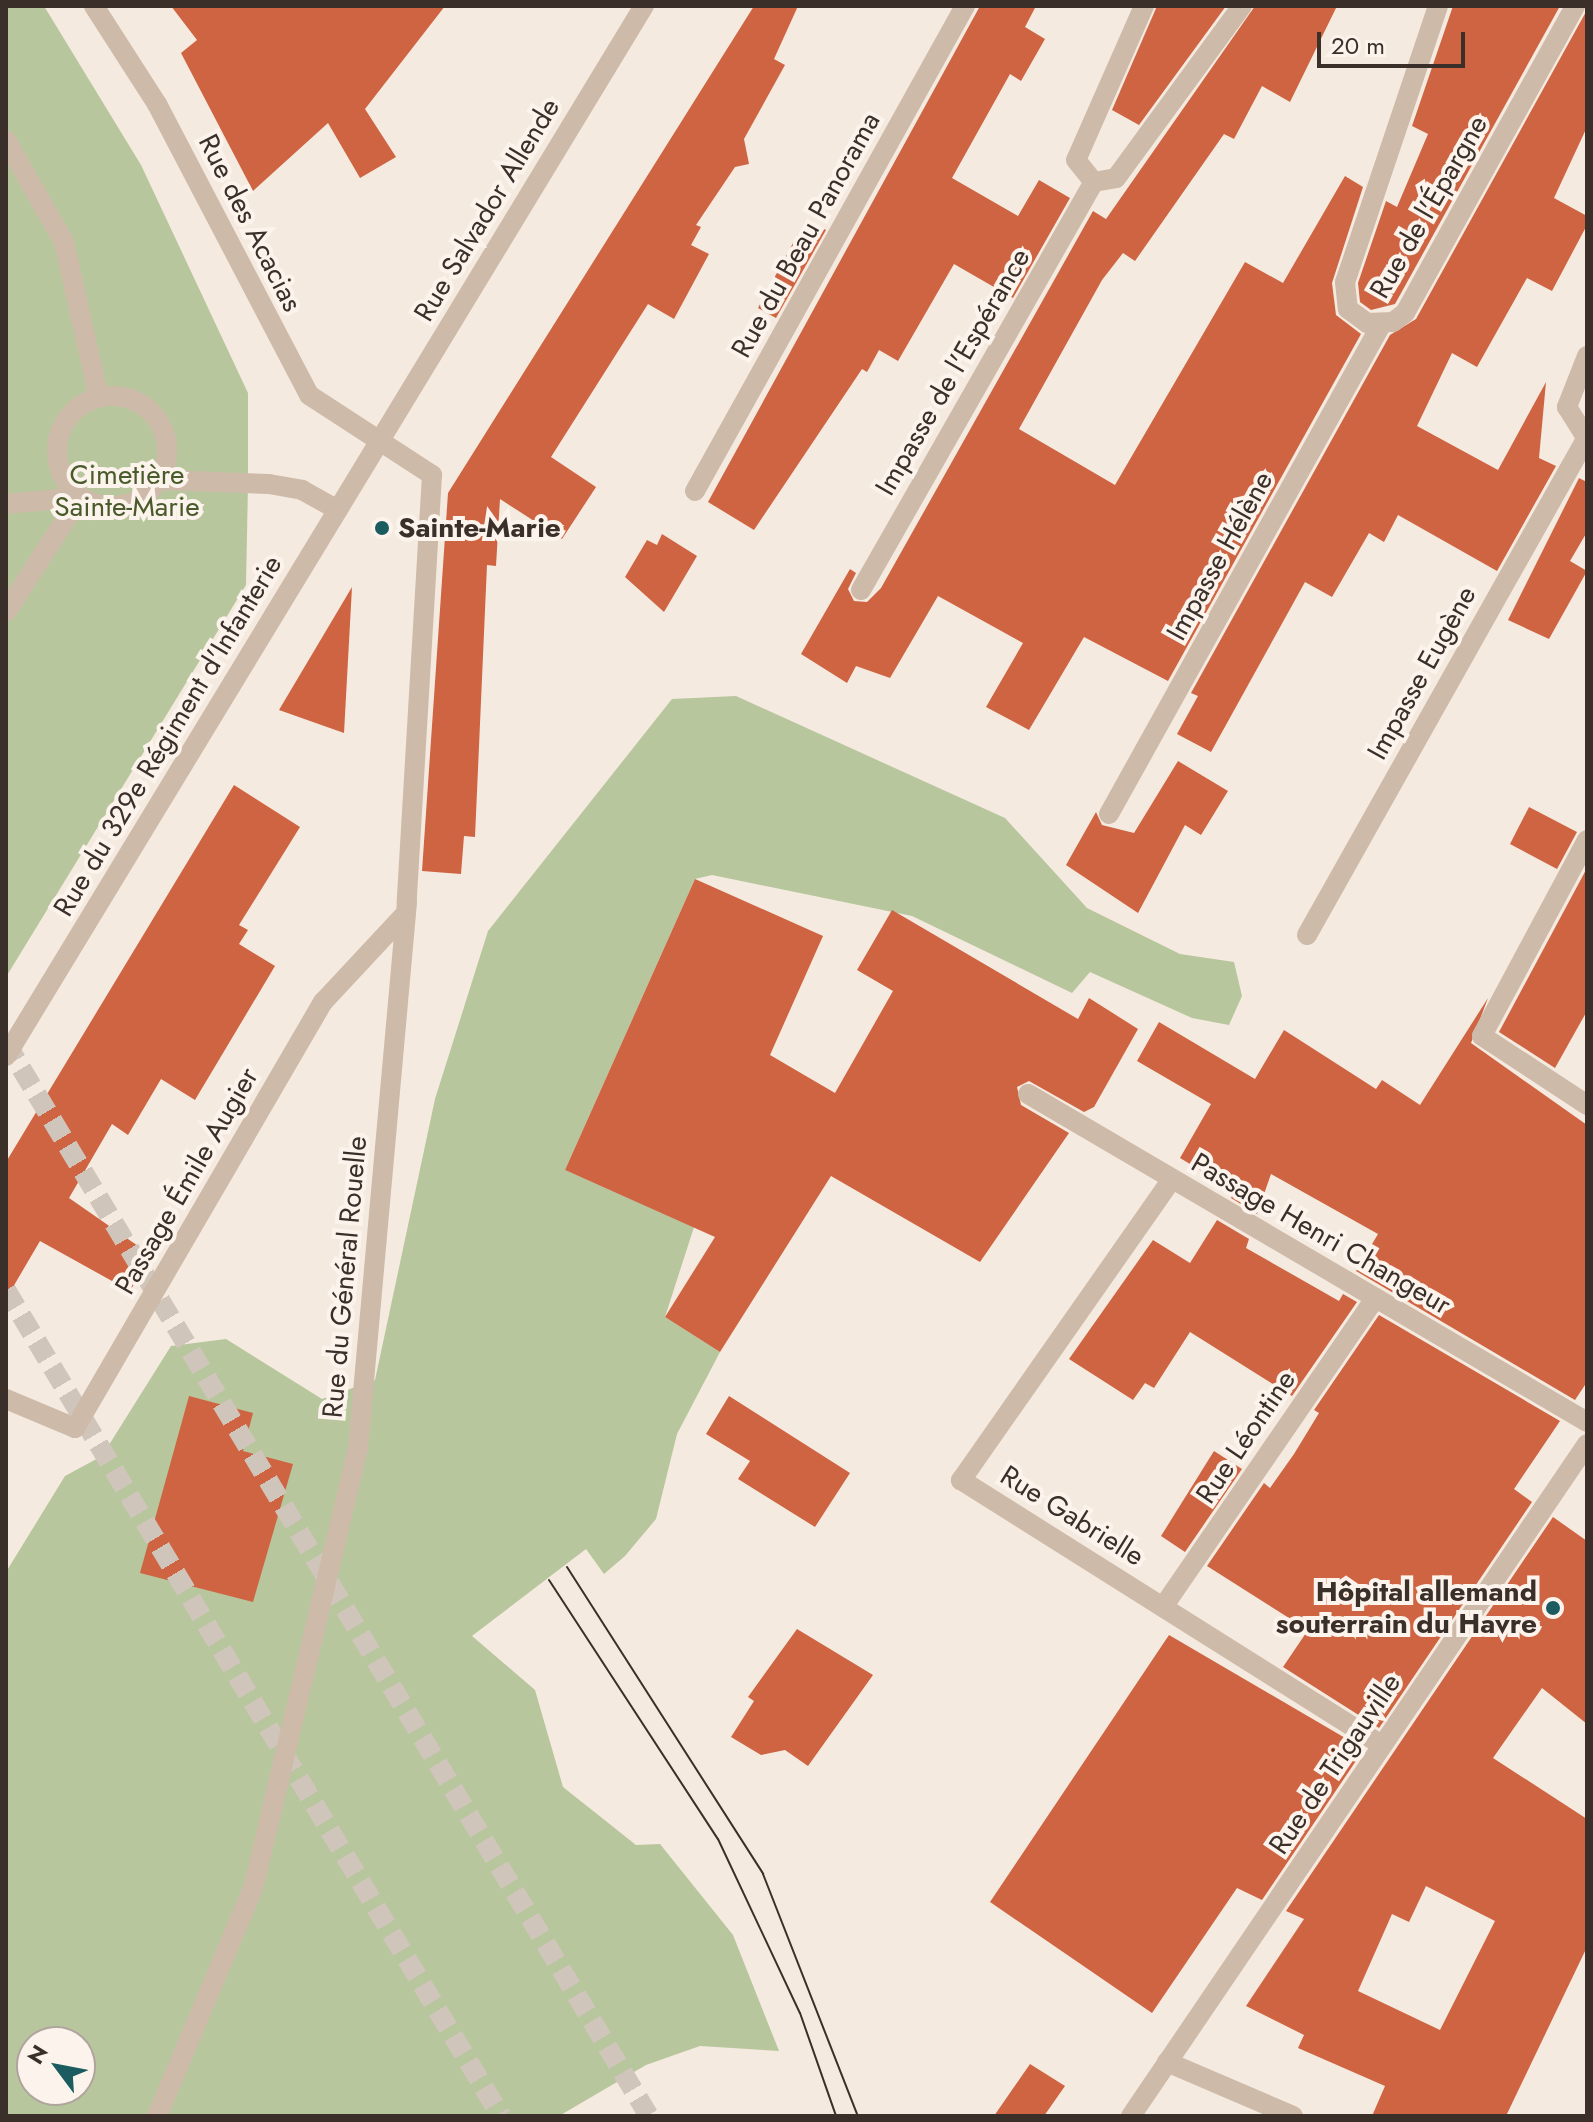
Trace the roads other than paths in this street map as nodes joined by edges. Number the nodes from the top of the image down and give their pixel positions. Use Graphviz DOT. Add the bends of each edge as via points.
graph roads {
  1 [pos="94,6"];
  2 [pos="644,6"];
  3 [pos="965,6"];
  4 [pos="1144,6"];
  5 [pos="1242,6"];
  6 [pos="1438,6"];
  7 [pos="1575,6"];
  8 [pos="6,140"];
  9 [pos="1094,182"];
  10 [pos="1381,325"];
  11 [pos="1587,356"];
  12 [pos="99,398"];
  13 [pos="1586,439"];
  14 [pos="378,444"];
  15 [pos="160,480"];
  16 [pos="695,491"];
  17 [pos="80,497"];
  18 [pos="6,504"];
  19 [pos="338,510"];
  20 [pos="861,590"];
  21 [pos="6,612"];
  22 [pos="1109,814"];
  23 [pos="1587,840"];
  24 [pos="406,913"];
  25 [pos="1307,935"];
  26 [pos="6,1056"];
  27 [pos="1028,1094"];
  28 [pos="1587,1105"];
  29 [pos="1172,1179"];
  30 [pos="1375,1298"];
  31 [pos="6,1399"];
  32 [pos="1587,1422"];
  33 [pos="1587,1444"];
  34 [pos="1163,1607"];
  35 [pos="1382,1745"];
  36 [pos="1167,2062"];
  37 [pos="157,2116"];
  38 [pos="1131,2116"];
  39 [pos="1293,2116"];
  1 -- 14 [label="street, Rue des Acacias" via="157,104 309,395"];
  2 -- 14 [label="street, Rue Salvador Allende"];
  3 -- 16 [label="street, Rue du Beau Panorama"];
  4 -- 9 [label="street" via="1076,160"];
  5 -- 9 [label="street" via="1116,178"];
  6 -- 10 [label="street, Rue de l'Épargne" via="1345,282 1348,309"];
  7 -- 10 [label="street, Rue de l'Épargne" via="1405,313"];
  8 -- 12 [label="street" via="64,242"];
  9 -- 20 [label="street, Impasse de l'Espérance"];
  10 -- 22 [label="street, Impasse Hélène"];
  11 -- 13 [label="street" via="1567,407"];
  12 -- 15 [label="street" via="126,399 151,411 167,444"];
  12 -- 17 [label="street" via="69,417 59,441 60,468"];
  13 -- 25 [label="street, Impasse Eugène"];
  14 -- 19 [label="street, Rue du 329e Régiment d'Infanterie"];
  14 -- 24 [label="street, Rue du Général Rouelle" via="432,475"];
  15 -- 17 [label="street" via="114,507"];
  15 -- 19 [label="street" via="269,484 302,490"];
  17 -- 18 [label="street"];
  17 -- 21 [label="street"];
  19 -- 26 [label="street, Rue du 329e Régiment d'Infanterie"];
  23 -- 28 [label="street" via="1482,1036"];
  24 -- 31 [label="street, Passage Émile Augier" via="324,1001 75,1428"];
  24 -- 37 [label="street, Rue du Général Rouelle" via="358,1448 253,1888"];
  27 -- 29 [label="street, Passage Henri Changeur"];
  29 -- 30 [label="street, Passage Henri Changeur"];
  29 -- 34 [label="street, Rue Gabrielle" via="961,1480"];
  30 -- 32 [label="street, Passage Henri Changeur"];
  30 -- 34 [label="street, Rue Léontine"];
  33 -- 35 [label="street, Rue de Trigauville"];
  34 -- 35 [label="street, Rue Gabrielle"];
  35 -- 36 [label="street, Rue de Trigauville"];
  36 -- 38 [label="street, Rue de Trigauville"];
  36 -- 39 [label="street"];
}
